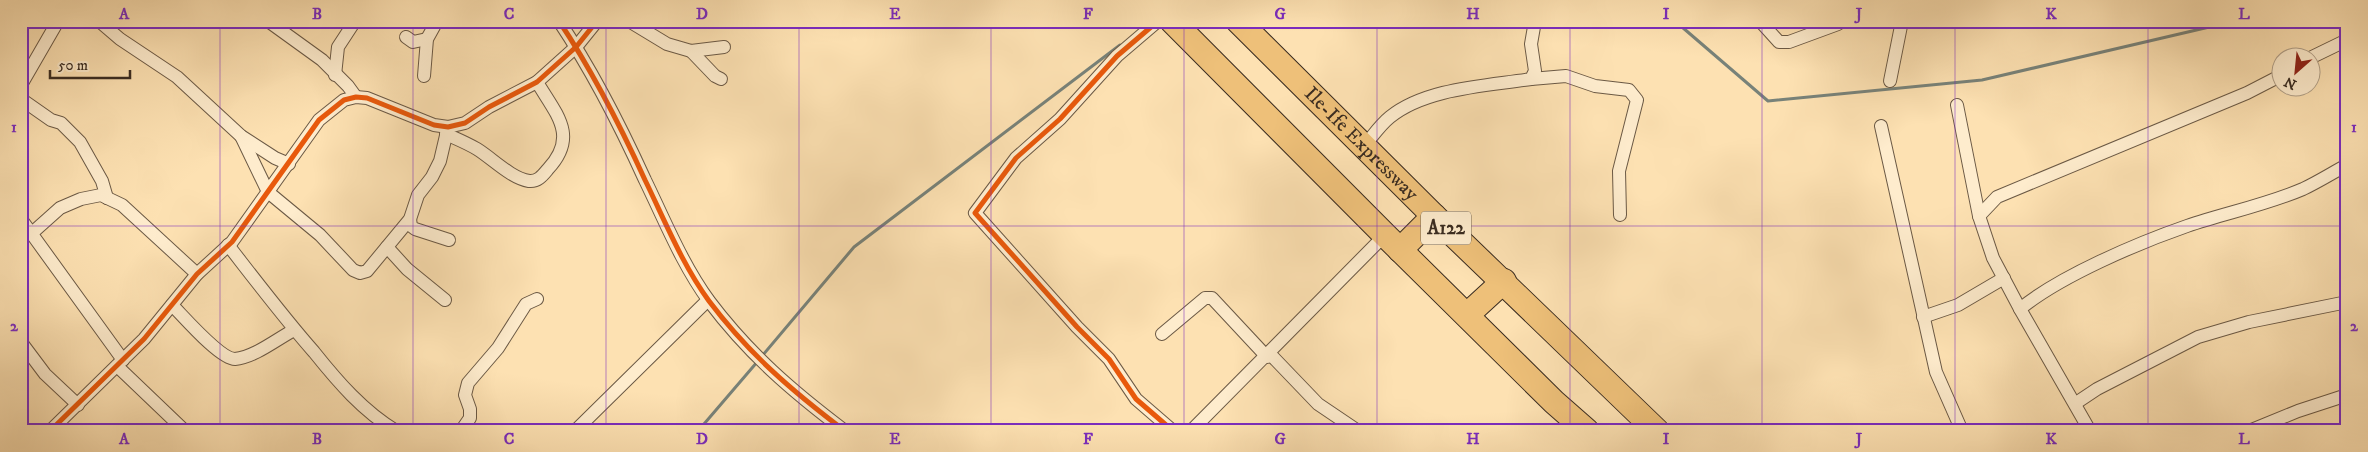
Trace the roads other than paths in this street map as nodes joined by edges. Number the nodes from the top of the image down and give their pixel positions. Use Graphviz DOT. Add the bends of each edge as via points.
graph roads {
  1 [pos="58,21"];
  2 [pos="99,21"];
  3 [pos="268,21"];
  4 [pos="355,21"];
  5 [pos="437,21"];
  6 [pos="559,21"];
  7 [pos="597,21"];
  8 [pos="629,21"];
  9 [pos="1158,21"];
  10 [pos="1172,21"];
  11 [pos="1238,21"];
  12 [pos="1535,21"];
  13 [pos="1760,21"];
  14 [pos="1902,21"];
  15 [pos="1838,24"];
  16 [pos="406,37"];
  17 [pos="427,39"];
  18 [pos="2347,40"];
  19 [pos="576,47"];
  20 [pos="724,47"];
  21 [pos="691,51"];
  22 [pos="2320,53"];
  23 [pos="335,75"];
  24 [pos="424,76"];
  25 [pos="722,79"];
  26 [pos="1531,79"];
  27 [pos="1890,81"];
  28 [pos="2270,81"];
  29 [pos="537,82"];
  30 [pos="21,85"];
  31 [pos="356,97"];
  32 [pos="21,99"];
  33 [pos="1957,104"];
  34 [pos="465,123"];
  35 [pos="1882,126"];
  36 [pos="447,130"];
  37 [pos="242,136"];
  38 [pos="469,145"];
  39 [pos="1364,146"];
  40 [pos="289,164"];
  41 [pos="2347,165"];
  42 [pos="268,192"];
  43 [pos="108,198"];
  44 [pos="1620,215"];
  45 [pos="1434,216"];
  46 [pos="1979,216"];
  47 [pos="410,218"];
  48 [pos="21,219"];
  49 [pos="32,233"];
  50 [pos="449,240"];
  51 [pos="1392,243"];
  52 [pos="228,245"];
  53 [pos="387,247"];
  54 [pos="197,274"];
  55 [pos="2004,278"];
  56 [pos="1504,282"];
  57 [pos="537,299"];
  58 [pos="445,300"];
  59 [pos="708,300"];
  60 [pos="2347,302"];
  61 [pos="172,305"];
  62 [pos="2020,309"];
  63 [pos="1467,316"];
  64 [pos="1923,317"];
  65 [pos="294,330"];
  66 [pos="1162,334"];
  67 [pos="21,342"];
  68 [pos="1268,355"];
  69 [pos="120,363"];
  70 [pos="2347,395"];
  71 [pos="2076,403"];
  72 [pos="78,405"];
  73 [pos="50,431"];
  74 [pos="185,431"];
  75 [pos="396,431"];
  76 [pos="461,431"];
  77 [pos="576,431"];
  78 [pos="845,431"];
  79 [pos="1172,431"];
  80 [pos="1191,431"];
  81 [pos="1358,431"];
  82 [pos="1587,431"];
  83 [pos="1657,431"];
  84 [pos="1962,431"];
  85 [pos="2090,431"];
  86 [pos="2249,431"];
  1 -- 30 [label="street"];
  2 -- 37 [label="street" via="120,39 178,77"];
  3 -- 23 [label="street" via="322,60"];
  4 -- 23 [label="street" via="338,47"];
  5 -- 17 [label="street"];
  6 -- 19 [label="street"];
  7 -- 19 [label="street"];
  8 -- 21 [label="street" via="667,44"];
  9 -- 79 [label="street" via="1118,56 1066,113 1016,158 975,213 1077,327 1110,359 1136,399"];
  10 -- 51 [label="highway, A122"];
  11 -- 39 [label="highway, Ile-Ife Expressway / A122"];
  12 -- 26 [label="street" via="1530,44 1535,71"];
  13 -- 15 [label="street" via="1779,42 1789,42"];
  14 -- 27 [label="street"];
  16 -- 17 [label="street" via="413,42"];
  17 -- 24 [label="street"];
  18 -- 22 [label="street"];
  19 -- 29 [label="street"];
  19 -- 59 [label="street" via="614,114 679,251"];
  20 -- 21 [label="street"];
  21 -- 25 [label="street"];
  23 -- 31 [label="street"];
  26 -- 39 [label="street" via="1468,88 1416,102 1389,117"];
  26 -- 44 [label="street" via="1572,77 1595,86 1629,90 1637,100 1619,171"];
  28 -- 46 [label="street" via="1997,197"];
  29 -- 34 [label="street"];
  29 -- 38 [label="street" via="562,125 564,146 558,158 538,180 519,178"];
  31 -- 36 [label="street" via="367,98"];
  31 -- 40 [label="street" via="344,100 319,120"];
  32 -- 43 [label="street" via="51,120 61,123 80,142"];
  33 -- 46 [label="street"];
  34 -- 36 [label="street"];
  34 -- 38 [label="street"];
  35 -- 64 [label="street"];
  36 -- 38 [label="street"];
  36 -- 47 [label="street" via="440,161 418,195"];
  37 -- 40 [label="street"];
  37 -- 42 [label="street"];
  39 -- 45 [label="highway, Ile-Ife Expressway / A122"];
  40 -- 42 [label="street"];
  41 -- 62 [label="street" via="2304,189 2187,226 2090,267"];
  42 -- 52 [label="street"];
  42 -- 53 [label="street" via="320,235 353,270 360,273 367,270"];
  43 -- 49 [label="street" via="101,195 60,208"];
  43 -- 54 [label="street" via="122,205"];
  45 -- 51 [label="highway"];
  45 -- 56 [label="highway, Ile-Ife Expressway / A122"];
  46 -- 55 [label="street" via="1992,258"];
  47 -- 50 [label="street" via="414,230"];
  47 -- 53 [label="street"];
  48 -- 49 [label="street"];
  49 -- 69 [label="street"];
  51 -- 63 [label="highway, A122"];
  51 -- 68 [label="street"];
  52 -- 54 [label="street"];
  52 -- 65 [label="street"];
  53 -- 58 [label="street"];
  54 -- 61 [label="street"];
  55 -- 62 [label="street"];
  55 -- 64 [label="street" via="1958,305"];
  56 -- 63 [label="highway"];
  56 -- 83 [label="highway, Ile-Ife Expressway / A122"];
  57 -- 76 [label="street" via="526,304 498,348 468,383 465,395 470,418"];
  59 -- 77 [label="street"];
  59 -- 78 [label="street" via="781,381"];
  60 -- 71 [label="street" via="2249,322 2198,337 2104,384"];
  61 -- 65 [label="street" via="223,355 235,359 252,354"];
  61 -- 69 [label="street"];
  62 -- 71 [label="street"];
  63 -- 82 [label="highway, A122"];
  64 -- 84 [label="street" via="1936,372"];
  65 -- 75 [label="street" via="344,388 376,419"];
  66 -- 68 [label="street" via="1205,298 1212,298"];
  67 -- 72 [label="street" via="45,374"];
  68 -- 80 [label="street"];
  68 -- 81 [label="street" via="1318,404"];
  69 -- 72 [label="street"];
  69 -- 74 [label="street"];
  70 -- 86 [label="street"];
  71 -- 85 [label="street"];
  72 -- 73 [label="street"];
}
